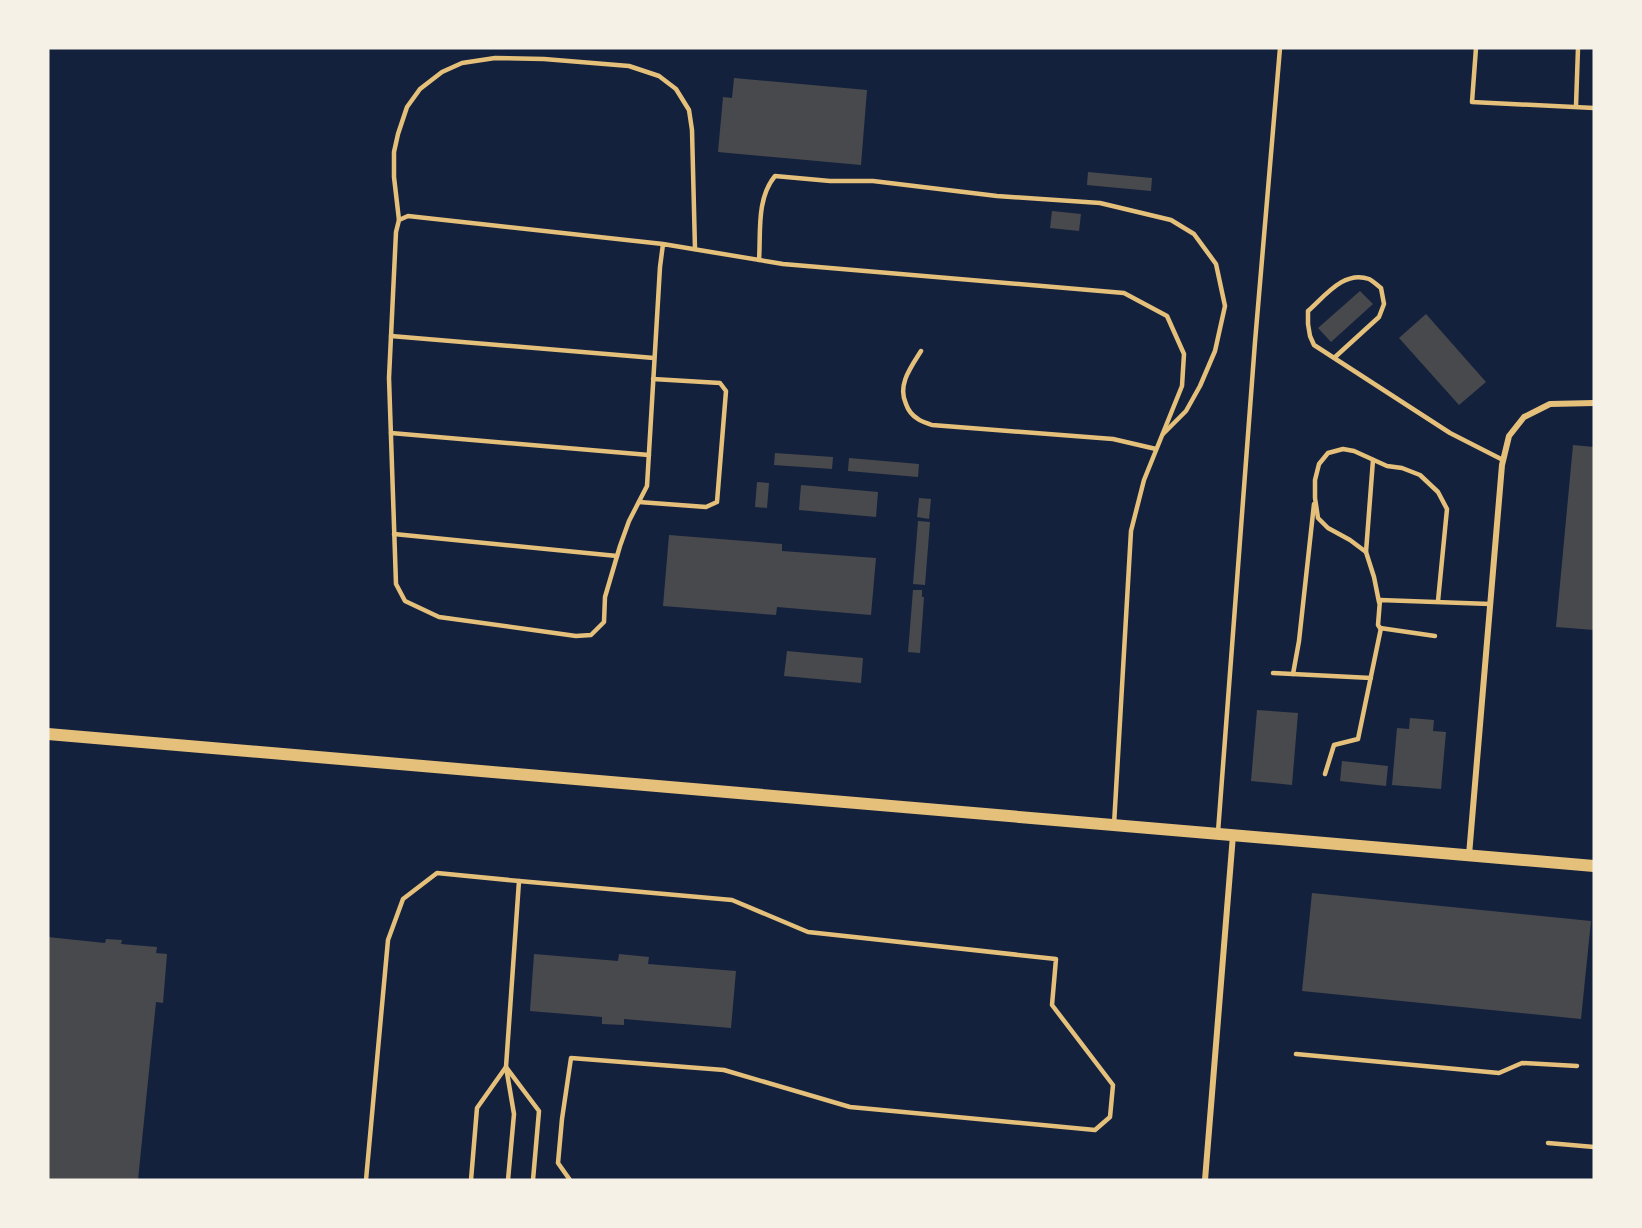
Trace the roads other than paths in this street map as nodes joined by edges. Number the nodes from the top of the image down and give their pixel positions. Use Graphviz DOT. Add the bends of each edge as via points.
graph roads {
  1 [pos="1280,48"];
  2 [pos="1476,48"];
  3 [pos="1578,48"];
  4 [pos="1576,106"];
  5 [pos="1594,108"];
  6 [pos="399,220"];
  7 [pos="663,244"];
  8 [pos="695,249"];
  9 [pos="759,260"];
  10 [pos="392,336"];
  11 [pos="921,351"];
  12 [pos="654,358"];
  13 [pos="1334,358"];
  14 [pos="653,379"];
  15 [pos="1594,403"];
  16 [pos="391,433"];
  17 [pos="1161,436"];
  18 [pos="1156,449"];
  19 [pos="649,455"];
  20 [pos="1373,460"];
  21 [pos="1503,460"];
  22 [pos="1315,498"];
  23 [pos="639,502"];
  24 [pos="394,534"];
  25 [pos="1366,552"];
  26 [pos="617,556"];
  27 [pos="1379,602"];
  28 [pos="1438,602"];
  29 [pos="1490,604"];
  30 [pos="1381,628"];
  31 [pos="1435,636"];
  32 [pos="1273,673"];
  33 [pos="1293,674"];
  34 [pos="1371,678"];
  35 [pos="48,734"];
  36 [pos="1325,774"];
  37 [pos="1114,825"];
  38 [pos="1218,834"];
  39 [pos="1233,835"];
  40 [pos="1468,856"];
  41 [pos="1594,866"];
  42 [pos="519,881"];
  43 [pos="1296,1054"];
  44 [pos="1576,1066"];
  45 [pos="506,1067"];
  46 [pos="1548,1143"];
  47 [pos="1594,1147"];
  48 [pos="366,1180"];
  49 [pos="471,1180"];
  50 [pos="508,1180"];
  51 [pos="533,1180"];
  52 [pos="570,1180"];
  53 [pos="1205,1180"];
  1 -- 38 [label="lane"];
  2 -- 4 [label="lane" via="1473,102"];
  3 -- 4 [label="lane"];
  4 -- 5 [label="lane"];
  6 -- 7 [label="lane" via="408,216"];
  6 -- 8 [label="lane" via="394,177 398,134 407,107 420,89 442,72 462,63 495,58 629,66 660,76 676,89 689,110"];
  6 -- 10 [label="lane"];
  7 -- 8 [label="lane"];
  7 -- 12 [label="lane"];
  8 -- 9 [label="lane"];
  9 -- 17 [label="lane" via="1124,293 1167,316 1184,354 1182,386"];
  9 -- 17 [label="lane" via="762,201 775,176 873,181 1100,203 1171,220 1194,234 1216,264 1225,306 1215,351 1200,386 1186,411"];
  10 -- 12 [label="lane"];
  10 -- 16 [label="lane"];
  11 -- 18 [label="lane" via="903,386 904,399 917,419 932,425 1113,439"];
  12 -- 14 [label="lane"];
  13 -- 13 [label="lane" via="1314,345 1308,311 1341,282 1351,277 1370,279 1381,288 1383,304 1379,317"];
  13 -- 21 [label="lane" via="1450,433"];
  14 -- 19 [label="lane"];
  14 -- 23 [label="lane" via="720,383 726,391 717,502 706,507"];
  15 -- 21 [label="street" via="1550,404 1524,417 1509,436"];
  16 -- 19 [label="lane"];
  16 -- 24 [label="lane"];
  17 -- 18 [label="lane"];
  18 -- 37 [label="lane" via="1131,531"];
  19 -- 23 [label="lane" via="647,486"];
  20 -- 22 [label="lane" via="1344,449 1328,453 1319,464"];
  20 -- 25 [label="lane"];
  20 -- 28 [label="lane" via="1420,475 1438,492 1447,509"];
  21 -- 29 [label="street"];
  22 -- 25 [label="lane" via="1318,518"];
  22 -- 33 [label="lane"];
  23 -- 26 [label="lane"];
  24 -- 26 [label="lane"];
  24 -- 26 [label="lane" via="396,584 405,602 439,617 576,636 591,635 604,622 604,597"];
  25 -- 27 [label="lane"];
  27 -- 28 [label="lane"];
  27 -- 30 [label="lane"];
  28 -- 29 [label="lane"];
  29 -- 40 [label="street"];
  30 -- 31 [label="lane"];
  30 -- 34 [label="lane"];
  32 -- 33 [label="lane"];
  33 -- 34 [label="lane"];
  34 -- 36 [label="lane" via="1358,740 1334,745"];
  35 -- 37 [label="main road"];
  37 -- 38 [label="main road"];
  38 -- 39 [label="main road"];
  39 -- 40 [label="main road"];
  39 -- 53 [label="street"];
  40 -- 41 [label="main road"];
  42 -- 45 [label="lane"];
  42 -- 48 [label="lane" via="437,873 403,899 388,940"];
  42 -- 52 [label="lane" via="732,900 808,932 1056,958 1052,1005 1113,1085 1110,1117 1095,1130 850,1107 724,1070 571,1058 558,1163"];
  43 -- 44 [label="lane" via="1499,1072 1522,1063"];
  45 -- 49 [label="lane" via="477,1108"];
  45 -- 50 [label="lane" via="514,1114"];
  45 -- 51 [label="lane" via="539,1111"];
  46 -- 47 [label="lane"];
}
